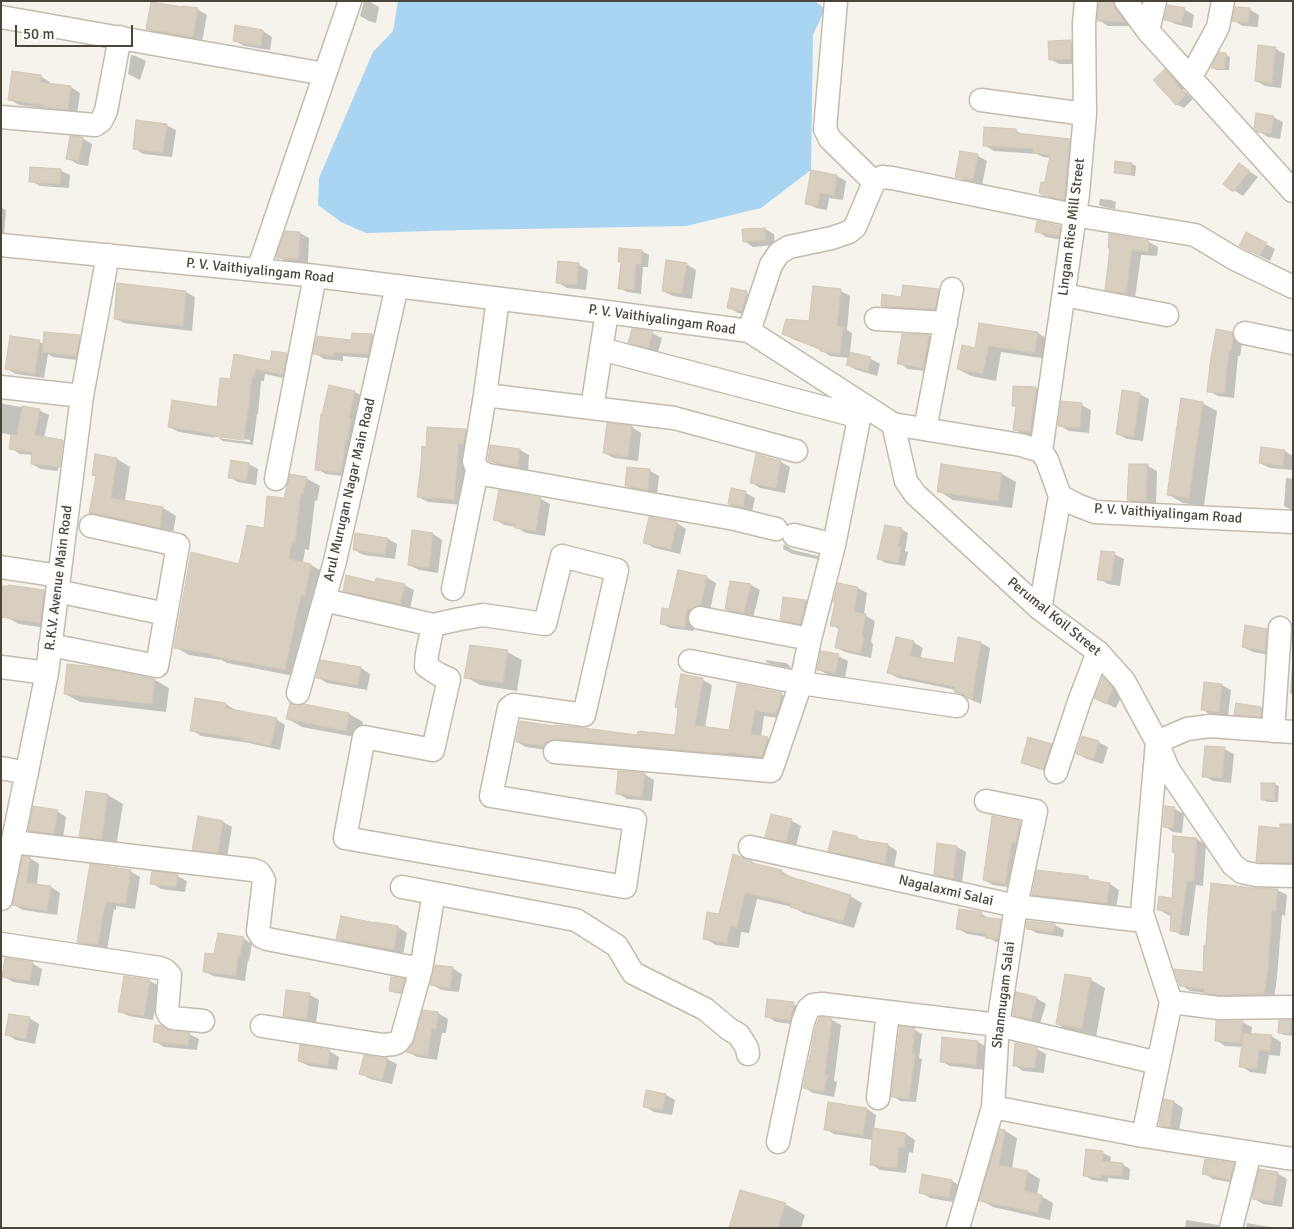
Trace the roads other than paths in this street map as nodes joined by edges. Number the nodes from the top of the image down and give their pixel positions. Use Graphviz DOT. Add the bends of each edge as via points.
graph roads {
  1 [pos="350,1"];
  2 [pos="836,1"];
  3 [pos="1086,1"];
  4 [pos="1126,1"];
  5 [pos="1155,1"];
  6 [pos="1223,1"];
  7 [pos="1,17"];
  8 [pos="1148,31"];
  9 [pos="120,37"];
  10 [pos="325,74"];
  11 [pos="1191,77"];
  12 [pos="981,100"];
  13 [pos="1084,114"];
  14 [pos="1,117"];
  15 [pos="874,182"];
  16 [pos="1293,191"];
  17 [pos="1074,215"];
  18 [pos="1,245"];
  19 [pos="108,255"];
  20 [pos="258,270"];
  21 [pos="315,276"];
  22 [pos="397,286"];
  23 [pos="1293,287"];
  24 [pos="952,289"];
  25 [pos="1064,294"];
  26 [pos="498,299"];
  27 [pos="607,312"];
  28 [pos="1167,315"];
  29 [pos="876,319"];
  30 [pos="946,323"];
  31 [pos="749,331"];
  32 [pos="1246,333"];
  33 [pos="1293,343"];
  34 [pos="601,349"];
  35 [pos="1,387"];
  36 [pos="485,395"];
  37 [pos="82,396"];
  38 [pos="592,408"];
  39 [pos="861,411"];
  40 [pos="893,424"];
  41 [pos="925,430"];
  42 [pos="796,451"];
  43 [pos="1041,451"];
  44 [pos="477,470"];
  45 [pos="276,479"];
  46 [pos="1060,496"];
  47 [pos="1293,522"];
  48 [pos="91,526"];
  49 [pos="834,545"];
  50 [pos="1,567"];
  51 [pos="58,584"];
  52 [pos="454,589"];
  53 [pos="324,600"];
  54 [pos="1040,609"];
  55 [pos="166,614"];
  56 [pos="700,618"];
  57 [pos="433,625"];
  58 [pos="1280,628"];
  59 [pos="810,639"];
  60 [pos="50,645"];
  61 [pos="1098,652"];
  62 [pos="690,661"];
  63 [pos="1,667"];
  64 [pos="47,673"];
  65 [pos="801,682"];
  66 [pos="298,693"];
  67 [pos="957,706"];
  68 [pos="1283,732"];
  69 [pos="1157,742"];
  70 [pos="555,752"];
  71 [pos="1,768"];
  72 [pos="1056,772"];
  73 [pos="27,773"];
  74 [pos="986,801"];
  75 [pos="13,842"];
  76 [pos="750,847"];
  77 [pos="4,876"];
  78 [pos="1293,876"];
  79 [pos="402,887"];
  80 [pos="434,893"];
  81 [pos="1,899"];
  82 [pos="1016,906"];
  83 [pos="1144,920"];
  84 [pos="1,944"];
  85 [pos="421,969"];
  86 [pos="1171,1002"];
  87 [pos="1293,1006"];
  88 [pos="888,1012"];
  89 [pos="204,1021"];
  90 [pos="998,1025"];
  91 [pos="262,1026"];
  92 [pos="748,1054"];
  93 [pos="1158,1063"];
  94 [pos="878,1098"];
  95 [pos="993,1107"];
  96 [pos="1143,1136"];
  97 [pos="778,1142"];
  98 [pos="1250,1153"];
  99 [pos="1293,1159"];
  100 [pos="958,1228"];
  101 [pos="1231,1228"];
  1 -- 10 [label="street"];
  2 -- 15 [label="street" via="825,129 830,139"];
  3 -- 13 [label="street, Lingam Rice Mill Street"];
  4 -- 8 [label="street"];
  5 -- 8 [label="street"];
  6 -- 11 [label="street" via="1218,27"];
  7 -- 9 [label="street"];
  8 -- 11 [label="street"];
  9 -- 10 [label="street" via="186,44"];
  9 -- 14 [label="street" via="106,111 101,121 95,125"];
  10 -- 20 [label="street"];
  11 -- 16 [label="street"];
  12 -- 13 [label="street"];
  13 -- 17 [label="street, Lingam Rice Mill Street"];
  15 -- 17 [label="street" via="882,177 892,178"];
  15 -- 31 [label="street" via="855,227 849,232 802,243 779,253 771,265"];
  17 -- 23 [label="street" via="1195,235"];
  17 -- 25 [label="street, Lingam Rice Mill Street"];
  18 -- 19 [label="street, P. V. Vaithiyalingam Road"];
  19 -- 20 [label="street, P. V. Vaithiyalingam Road"];
  19 -- 37 [label="street, R.K.V. Avenue Main Road"];
  20 -- 21 [label="street, P. V. Vaithiyalingam Road"];
  21 -- 22 [label="street, P. V. Vaithiyalingam Road"];
  21 -- 45 [label="street"];
  22 -- 26 [label="street, P. V. Vaithiyalingam Road"];
  22 -- 53 [label="street, Arul Murugan Nagar Main Road"];
  24 -- 30 [label="street"];
  25 -- 28 [label="street"];
  25 -- 43 [label="street, Lingam Rice Mill Street"];
  26 -- 27 [label="street, P. V. Vaithiyalingam Road"];
  26 -- 36 [label="street"];
  27 -- 31 [label="street, P. V. Vaithiyalingam Road"];
  27 -- 34 [label="street"];
  29 -- 30 [label="street"];
  30 -- 41 [label="street"];
  31 -- 39 [label="street, P. V. Vaithiyalingam Road"];
  32 -- 33 [label="street"];
  34 -- 38 [label="street"];
  34 -- 39 [label="street"];
  35 -- 37 [label="street"];
  36 -- 38 [label="street"];
  36 -- 44 [label="street" via="474,461"];
  37 -- 51 [label="street, R.K.V. Avenue Main Road"];
  38 -- 42 [label="street" via="674,418"];
  39 -- 40 [label="street, P. V. Vaithiyalingam Road"];
  39 -- 49 [label="street"];
  40 -- 41 [label="street, P. V. Vaithiyalingam Road"];
  40 -- 54 [label="street, Perumal Koil Street" via="910,488"];
  41 -- 43 [label="street, P. V. Vaithiyalingam Road"];
  43 -- 46 [label="street"];
  44 -- 49 [label="street" via="488,475 735,519"];
  44 -- 52 [label="street"];
  46 -- 47 [label="street, P. V. Vaithiyalingam Road" via="1095,512"];
  46 -- 54 [label="street"];
  48 -- 55 [label="street" via="178,545"];
  49 -- 59 [label="street"];
  50 -- 51 [label="street"];
  51 -- 55 [label="street"];
  51 -- 60 [label="street, R.K.V. Avenue Main Road"];
  53 -- 57 [label="street"];
  53 -- 66 [label="street, Arul Murugan Nagar Main Road"];
  54 -- 61 [label="street, Perumal Koil Street"];
  55 -- 60 [label="street" via="157,666"];
  56 -- 59 [label="street"];
  57 -- 57 [label="street" via="483,615 545,624 562,556 617,570 584,715 509,708 491,796 635,820 625,887 345,838 364,737 433,750 449,679 426,666"];
  58 -- 68 [label="street"];
  59 -- 65 [label="street"];
  60 -- 64 [label="street, R.K.V. Avenue Main Road"];
  61 -- 69 [label="street, Perumal Koil Street" via="1124,681"];
  61 -- 72 [label="street"];
  62 -- 65 [label="street"];
  63 -- 64 [label="street"];
  64 -- 73 [label="street, R.K.V. Avenue Main Road"];
  65 -- 67 [label="street"];
  65 -- 70 [label="street" via="771,771"];
  68 -- 69 [label="street" via="1210,726 1186,729"];
  69 -- 78 [label="street, Perumal Koil Street" via="1168,769 1233,865 1242,872 1256,875"];
  69 -- 83 [label="street" via="1142,913"];
  71 -- 73 [label="street"];
  73 -- 75 [label="street, R.K.V. Avenue Main Road"];
  74 -- 82 [label="street, Shanmugam Salai" via="1036,811"];
  75 -- 77 [label="street, R.K.V. Avenue Main Road"];
  75 -- 85 [label="street" via="253,870 259,872 264,880 258,931 262,937"];
  76 -- 82 [label="street, Nagalaxmi Salai"];
  77 -- 81 [label="street, R.K.V. Avenue Main Road"];
  79 -- 80 [label="street"];
  80 -- 85 [label="street"];
  80 -- 92 [label="street" via="576,920 617,946 632,973 705,1009 739,1035"];
  82 -- 83 [label="street, Nagalaxmi Salai"];
  82 -- 90 [label="street, Shanmugam Salai"];
  83 -- 86 [label="street"];
  84 -- 89 [label="street" via="160,968 170,975 168,1015"];
  85 -- 91 [label="street" via="402,1036 394,1044"];
  86 -- 87 [label="street" via="1219,1008"];
  86 -- 93 [label="street"];
  88 -- 90 [label="street"];
  88 -- 94 [label="street"];
  88 -- 97 [label="street" via="822,1004 808,1009"];
  90 -- 93 [label="street"];
  90 -- 95 [label="street, Shanmugam Salai"];
  93 -- 96 [label="street"];
  95 -- 96 [label="street"];
  95 -- 100 [label="street, Shanmugam Salai"];
  96 -- 98 [label="street"];
  98 -- 99 [label="street"];
  98 -- 101 [label="street"];
}
